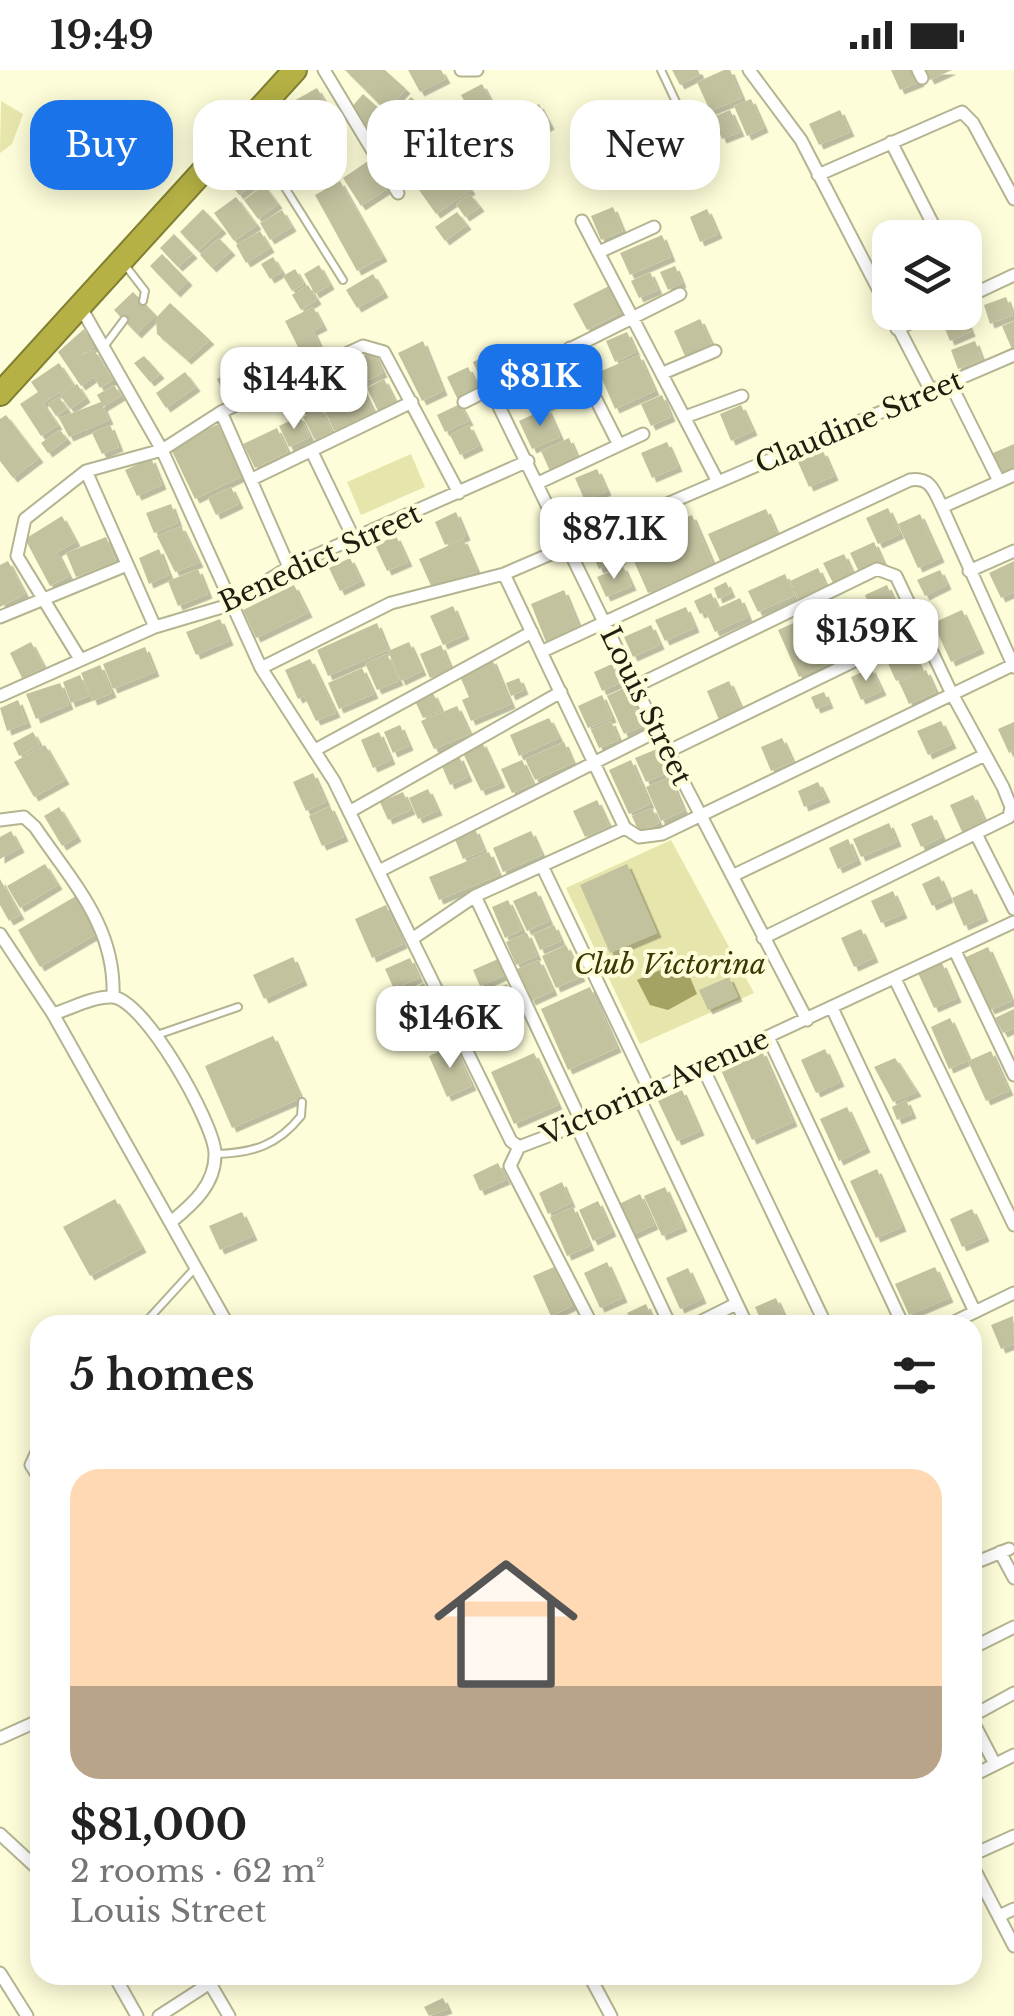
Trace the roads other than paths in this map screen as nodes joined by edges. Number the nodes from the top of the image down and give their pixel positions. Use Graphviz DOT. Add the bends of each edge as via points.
graph roads {
  1 [pos="295,70"];
  2 [pos="324,70"];
  3 [pos="460,70"];
  4 [pos="477,70"];
  5 [pos="661,70"];
  6 [pos="749,70"];
  7 [pos="268,100"];
  8 [pos="675,100"];
  9 [pos="891,142"];
  10 [pos="818,175"];
  11 [pos="193,181"];
  12 [pos="286,190"];
  13 [pos="398,193"];
  14 [pos="1014,199"];
  15 [pos="931,220"];
  16 [pos="582,222"];
  17 [pos="654,228"];
  18 [pos="599,252"];
  19 [pos="120,259"];
  20 [pos="1014,275"];
  21 [pos="344,280"];
  22 [pos="872,280"];
  23 [pos="982,288"];
  24 [pos="680,294"];
  25 [pos="143,302"];
  26 [pos="79,304"];
  27 [pos="632,317"];
  28 [pos="124,320"];
  29 [pos="898,330"];
  30 [pos="106,344"];
  31 [pos="570,348"];
  32 [pos="715,351"];
  33 [pos="1014,355"];
  34 [pos="663,373"];
  35 [pos="950,383"];
  36 [pos="490,388"];
  37 [pos="931,390"];
  38 [pos="0,394"];
  39 [pos="742,396"];
  40 [pos="412,402"];
  41 [pos="464,402"];
  42 [pos="222,412"];
  43 [pos="685,417"];
  44 [pos="643,434"];
  45 [pos="619,445"];
  46 [pos="162,450"];
  47 [pos="312,452"];
  48 [pos="528,462"];
  49 [pos="86,471"];
  50 [pos="1014,475"];
  51 [pos="252,479"];
  52 [pos="999,481"];
  53 [pos="718,482"];
  54 [pos="538,483"];
  55 [pos="459,493"];
  56 [pos="942,507"];
  57 [pos="354,539"];
  58 [pos="568,545"];
  59 [pos="1014,552"];
  60 [pos="127,565"];
  61 [pos="289,566"];
  62 [pos="969,571"];
  63 [pos="504,574"];
  64 [pos="42,598"];
  65 [pos="229,605"];
  66 [pos="0,616"];
  67 [pos="605,624"];
  68 [pos="155,627"];
  69 [pos="920,629"];
  70 [pos="532,632"];
  71 [pos="543,651"];
  72 [pos="80,659"];
  73 [pos="1013,666"];
  74 [pos="261,668"];
  75 [pos="636,686"];
  76 [pos="561,692"];
  77 [pos="950,692"];
  78 [pos="0,696"];
  79 [pos="657,731"];
  80 [pos="315,750"];
  81 [pos="669,752"];
  82 [pos="985,755"];
  83 [pos="593,759"];
  84 [pos="349,812"];
  85 [pos="699,815"];
  86 [pos="0,820"];
  87 [pos="625,828"];
  88 [pos="976,836"];
  89 [pos="543,868"];
  90 [pos="379,871"];
  91 [pos="732,876"];
  92 [pos="475,896"];
  93 [pos="1014,909"];
  94 [pos="1014,922"];
  95 [pos="0,934"];
  96 [pos="763,938"];
  97 [pos="412,939"];
  98 [pos="955,951"];
  99 [pos="895,980"];
  100 [pos="113,997"];
  101 [pos="238,1006"];
  102 [pos="832,1008"];
  103 [pos="53,1014"];
  104 [pos="807,1020"];
  105 [pos="156,1035"];
  106 [pos="768,1037"];
  107 [pos="702,1066"];
  108 [pos="1014,1075"];
  109 [pos="644,1092"];
  110 [pos="302,1102"];
  111 [pos="579,1124"];
  112 [pos="518,1148"];
  113 [pos="216,1154"];
  114 [pos="172,1222"];
  115 [pos="1014,1225"];
  116 [pos="196,1267"];
  117 [pos="1014,1293"];
  118 [pos="736,1304"];
  119 [pos="975,1312"];
  120 [pos="152,1315"];
  121 [pos="222,1315"];
  122 [pos="587,1315"];
  123 [pos="665,1315"];
  124 [pos="714,1315"];
  125 [pos="741,1315"];
  126 [pos="821,1315"];
  127 [pos="899,1315"];
  128 [pos="969,1315"];
  129 [pos="982,1560"];
  130 [pos="1014,1578"];
  131 [pos="1014,1627"];
  132 [pos="982,1643"];
  133 [pos="1014,1693"];
  134 [pos="982,1712"];
  135 [pos="30,1724"];
  136 [pos="0,1738"];
  137 [pos="982,1738"];
  138 [pos="1014,1755"];
  139 [pos="995,1764"];
  140 [pos="982,1771"];
  141 [pos="0,1834"];
  142 [pos="1014,1836"];
  143 [pos="982,1850"];
  144 [pos="30,1862"];
  145 [pos="982,1883"];
  146 [pos="1014,1910"];
  147 [pos="1000,1916"];
  148 [pos="1014,1946"];
  149 [pos="0,1973"];
  150 [pos="120,1985"];
  151 [pos="200,1985"];
  152 [pos="211,1985"];
  153 [pos="594,1985"];
  154 [pos="27,2016"];
  155 [pos="137,2016"];
  156 [pos="158,2016"];
  157 [pos="229,2016"];
  158 [pos="611,2016"];
  1 -- 7 [label="highway"];
  2 -- 13 [label="street"];
  3 -- 4 [label="street"];
  5 -- 8 [label="lane"];
  6 -- 10 [label="street" via="789,119"];
  9 -- 10 [label="street"];
  9 -- 14 [label="street" via="962,112"];
  9 -- 15 [label="street"];
  10 -- 22 [label="street"];
  11 -- 19 [label="highway"];
  12 -- 21 [label="lane"];
  16 -- 18 [label="street"];
  17 -- 18 [label="street"];
  18 -- 27 [label="street"];
  19 -- 25 [label="lane" via="145,291"];
  19 -- 26 [label="highway"];
  20 -- 23 [label="street"];
  24 -- 27 [label="street"];
  26 -- 30 [label="street, Victorina Avenue"];
  26 -- 38 [label="highway"];
  27 -- 31 [label="street"];
  27 -- 34 [label="street"];
  28 -- 30 [label="lane"];
  29 -- 37 [label="street"];
  30 -- 46 [label="street, Victorina Avenue"];
  31 -- 36 [label="street"];
  31 -- 45 [label="street"];
  32 -- 34 [label="street"];
  33 -- 35 [label="street, Claudine Street"];
  34 -- 43 [label="street"];
  35 -- 37 [label="street, Claudine Street"];
  35 -- 52 [label="street"];
  36 -- 41 [label="street"];
  36 -- 48 [label="street, Louis Street"];
  37 -- 53 [label="street, Claudine Street"];
  39 -- 43 [label="street"];
  40 -- 42 [label="street" via="384,352 364,346"];
  40 -- 47 [label="street"];
  40 -- 55 [label="street"];
  42 -- 46 [label="street"];
  42 -- 51 [label="street"];
  43 -- 53 [label="street"];
  44 -- 45 [label="street"];
  45 -- 54 [label="street"];
  46 -- 49 [label="street"];
  46 -- 65 [label="street, Victorina Avenue"];
  47 -- 51 [label="street"];
  47 -- 57 [label="street"];
  48 -- 54 [label="street, Louis Street"];
  48 -- 55 [label="street, Benedict Street"];
  49 -- 60 [label="street"];
  49 -- 64 [label="street" via="25,519 18,534 17,556"];
  50 -- 52 [label="street"];
  51 -- 61 [label="street"];
  52 -- 56 [label="street"];
  53 -- 58 [label="street, Claudine Street"];
  54 -- 58 [label="street, Louis Street"];
  55 -- 57 [label="street, Benedict Street"];
  56 -- 62 [label="street"];
  56 -- 67 [label="street" via="930,483 910,480"];
  57 -- 61 [label="street, Benedict Street"];
  58 -- 63 [label="street, Claudine Street"];
  58 -- 67 [label="street, Louis Street"];
  59 -- 62 [label="street"];
  60 -- 64 [label="street"];
  60 -- 68 [label="street"];
  61 -- 65 [label="street, Benedict Street"];
  62 -- 73 [label="street"];
  63 -- 70 [label="street"];
  63 -- 74 [label="street, Claudine Street" via="391,603"];
  64 -- 66 [label="street"];
  64 -- 72 [label="street"];
  65 -- 68 [label="street, Benedict Street"];
  65 -- 74 [label="street, Victorina Avenue"];
  67 -- 71 [label="street"];
  67 -- 75 [label="street, Louis Street"];
  68 -- 72 [label="street, Benedict Street"];
  69 -- 75 [label="street" via="896,576 877,570"];
  69 -- 77 [label="street"];
  69 -- 81 [label="street"];
  70 -- 71 [label="street"];
  70 -- 80 [label="street"];
  71 -- 76 [label="street"];
  72 -- 78 [label="street, Benedict Street"];
  73 -- 77 [label="street"];
  74 -- 80 [label="street, Victorina Avenue"];
  75 -- 79 [label="street, Louis Street"];
  76 -- 83 [label="street"];
  76 -- 84 [label="street"];
  77 -- 82 [label="street"];
  77 -- 85 [label="street"];
  79 -- 81 [label="street, Louis Street"];
  79 -- 83 [label="street"];
  80 -- 84 [label="street, Victorina Avenue"];
  81 -- 85 [label="street, Louis Street"];
  82 -- 88 [label="street" via="1011,807 1009,817"];
  82 -- 91 [label="street"];
  83 -- 87 [label="street"];
  83 -- 90 [label="street"];
  84 -- 90 [label="street, Victorina Avenue"];
  85 -- 87 [label="street" via="652,837"];
  85 -- 91 [label="street, Louis Street"];
  86 -- 100 [label="street" via="24,817 35,827 90,908 108,939"];
  87 -- 89 [label="street"];
  88 -- 93 [label="street"];
  88 -- 96 [label="street"];
  89 -- 92 [label="street"];
  89 -- 109 [label="street"];
  90 -- 97 [label="street, Victorina Avenue"];
  91 -- 96 [label="street, Louis Street"];
  92 -- 97 [label="street"];
  92 -- 111 [label="street"];
  94 -- 98 [label="street, Victorina Avenue"];
  95 -- 103 [label="street"];
  96 -- 104 [label="street, Louis Street"];
  97 -- 112 [label="street, Victorina Avenue"];
  98 -- 99 [label="street, Victorina Avenue"];
  98 -- 108 [label="street"];
  99 -- 102 [label="street, Victorina Avenue"];
  99 -- 115 [label="street"];
  100 -- 103 [label="street"];
  100 -- 105 [label="street"];
  101 -- 105 [label="lane"];
  102 -- 104 [label="street, Victorina Avenue"];
  102 -- 119 [label="street"];
  103 -- 114 [label="street"];
  104 -- 106 [label="street, Victorina Avenue"];
  105 -- 113 [label="street" via="192,1093"];
  106 -- 107 [label="street, Victorina Avenue"];
  106 -- 127 [label="street"];
  107 -- 109 [label="street, Victorina Avenue"];
  107 -- 126 [label="street"];
  109 -- 111 [label="street, Victorina Avenue"];
  109 -- 118 [label="street"];
  110 -- 113 [label="lane" via="301,1116 270,1145"];
  111 -- 112 [label="street, Victorina Avenue"];
  111 -- 123 [label="street"];
  112 -- 122 [label="street" via="510,1166"];
  113 -- 114 [label="street" via="200,1198"];
  114 -- 116 [label="street"];
  116 -- 120 [label="lane"];
  116 -- 121 [label="street"];
  117 -- 119 [label="street"];
  118 -- 124 [label="street"];
  118 -- 125 [label="street"];
  119 -- 128 [label="street"];
  129 -- 130 [label="street" via="1004,1550"];
  131 -- 132 [label="street"];
  133 -- 134 [label="street"];
  135 -- 136 [label="street"];
  137 -- 139 [label="street"];
  138 -- 139 [label="street"];
  139 -- 140 [label="street"];
  141 -- 144 [label="street"];
  142 -- 143 [label="street"];
  145 -- 147 [label="street"];
  146 -- 147 [label="street"];
  147 -- 148 [label="street"];
  149 -- 154 [label="street"];
  150 -- 155 [label="street"];
  151 -- 156 [label="street"];
  152 -- 157 [label="street"];
  153 -- 158 [label="street"];
}
